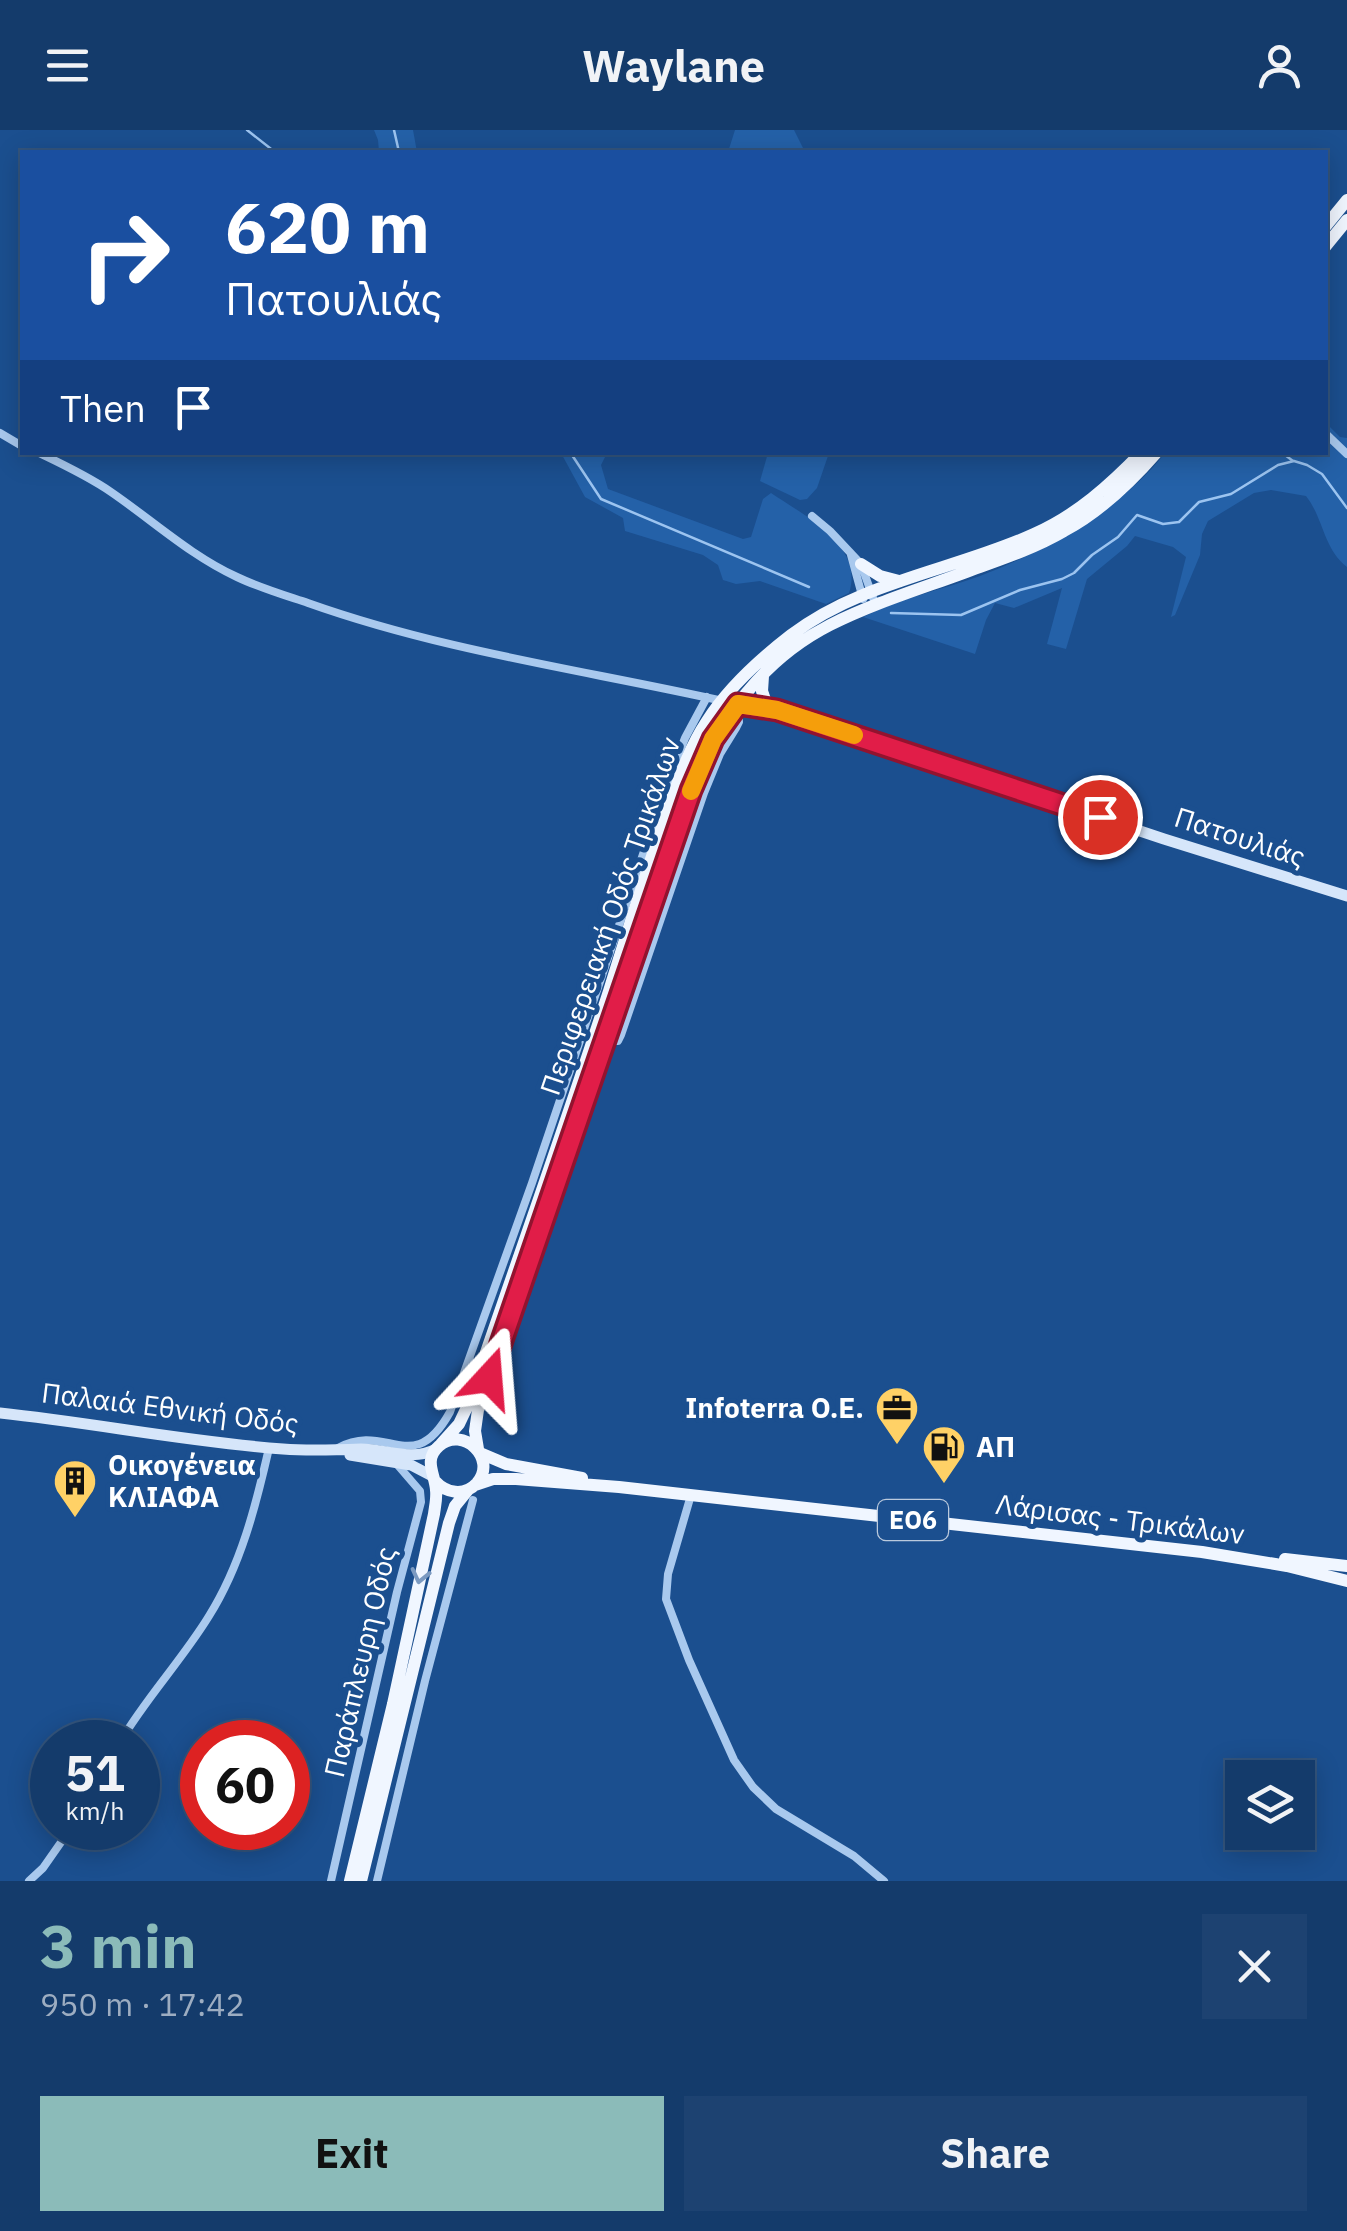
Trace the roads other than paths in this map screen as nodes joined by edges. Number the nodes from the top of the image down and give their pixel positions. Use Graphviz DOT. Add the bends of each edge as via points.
graph roads {
  1 [pos="1347,200"];
  2 [pos="1347,220"];
  3 [pos="1328,223"];
  4 [pos="1328,243"];
  5 [pos="1328,437"];
  6 [pos="1347,454"];
  7 [pos="43,455"];
  8 [pos="1139,455"];
  9 [pos="1154,455"];
  10 [pos="812,516"];
  11 [pos="856,560"];
  12 [pos="902,582"];
  13 [pos="869,601"];
  14 [pos="763,676"];
  15 [pos="708,697"];
  16 [pos="734,698"];
  17 [pos="772,706"];
  18 [pos="1347,896"];
  19 [pos="580,1061"];
  20 [pos="507,1271"];
  21 [pos="0,1413"];
  22 [pos="438,1447"];
  23 [pos="269,1448"];
  24 [pos="334,1451"];
  25 [pos="479,1451"];
  26 [pos="395,1462"];
  27 [pos="434,1478"];
  28 [pos="619,1487"];
  29 [pos="473,1491"];
  30 [pos="691,1494"];
  31 [pos="1257,1561"];
  32 [pos="1347,1566"];
  33 [pos="1347,1581"];
  34 [pos="133,1720"];
  35 [pos="56,1850"];
  36 [pos="28,1881"];
  37 [pos="330,1881"];
  38 [pos="350,1881"];
  39 [pos="361,1881"];
  40 [pos="377,1881"];
  41 [pos="884,1881"];
  1 -- 3 [label="main road"];
  2 -- 4 [label="main road"];
  5 -- 6 [label="street"];
  7 -- 15 [label="street" via="108,490 223,570 280,594 425,639"];
  8 -- 12 [label="main road, Περιφερειακή Οδός Τρικάλων" via="1088,502 1046,528"];
  9 -- 13 [label="main road, Περιφερειακή Οδός Τρικάλων" via="1068,530 1019,553"];
  10 -- 11 [label="street"];
  11 -- 12 [label="main road"];
  11 -- 13 [label="street"];
  12 -- 13 [label="main road, Περιφερειακή Οδός Τρικάλων"];
  13 -- 14 [label="main road, Περιφερειακή Οδός Τρικάλων"];
  13 -- 16 [label="main road, Περιφερειακή Οδός Τρικάλων" via="822,615 794,633 762,660"];
  14 -- 16 [label="main road, Περιφερειακή Οδός Τρικάλων"];
  14 -- 17 [label="main road" via="762,691"];
  15 -- 16 [label="street"];
  15 -- 19 [label="street" via="673,768"];
  16 -- 17 [label="street, Πατουλιάς"];
  16 -- 19 [label="main road, Περιφερειακή Οδός Τρικάλων" via="707,720 687,758"];
  16 -- 25 [label="main road, Περιφερειακή Οδός Τρικάλων" via="704,758 478,1410"];
  17 -- 18 [label="street, Πατουλιάς"];
  19 -- 20 [label="main road, Περιφερειακή Οδός Τρικάλων"];
  20 -- 22 [label="main road, Περιφερειακή Οδός Τρικάλων" via="468,1406"];
  20 -- 24 [label="street" via="436,1435 417,1446 356,1441"];
  21 -- 23 [label="street, Παλαιά Εθνική Οδός"];
  22 -- 24 [label="street, Παλαιά Εθνική Οδός" via="414,1455"];
  22 -- 25 [label="main road, ΕΟ6" via="464,1440"];
  22 -- 27 [label="main road" via="430,1462"];
  23 -- 24 [label="street, Παλαιά Εθνική Οδός"];
  23 -- 34 [label="street" via="244,1540 216,1604"];
  24 -- 26 [label="street, Παλαιά Εθνική Οδός"];
  25 -- 28 [label="main road, Λάρισας - Τρικάλων / ΕΟ6" via="506,1464"];
  25 -- 29 [label="main road" via="483,1470"];
  26 -- 27 [label="street, Παλαιά Εθνική Οδός"];
  26 -- 37 [label="street, Παράπλευρη Οδός" via="420,1491 421,1506"];
  27 -- 29 [label="main road, ΕΟ6" via="455,1492"];
  27 -- 38 [label="main road, one-way" via="434,1514"];
  28 -- 29 [label="main road, Λάρισας - Τρικάλων / ΕΟ6" via="502,1478"];
  28 -- 30 [label="main road, Λάρισας - Τρικάλων / ΕΟ6"];
  29 -- 39 [label="main road" via="451,1516"];
  29 -- 40 [label="street"];
  30 -- 31 [label="main road, Λάρισας - Τρικάλων / ΕΟ6"];
  30 -- 41 [label="street" via="666,1599 734,1760 776,1809"];
  31 -- 32 [label="main road"];
  31 -- 33 [label="main road, ΕΟ6"];
  35 -- 36 [label="street"];
}
